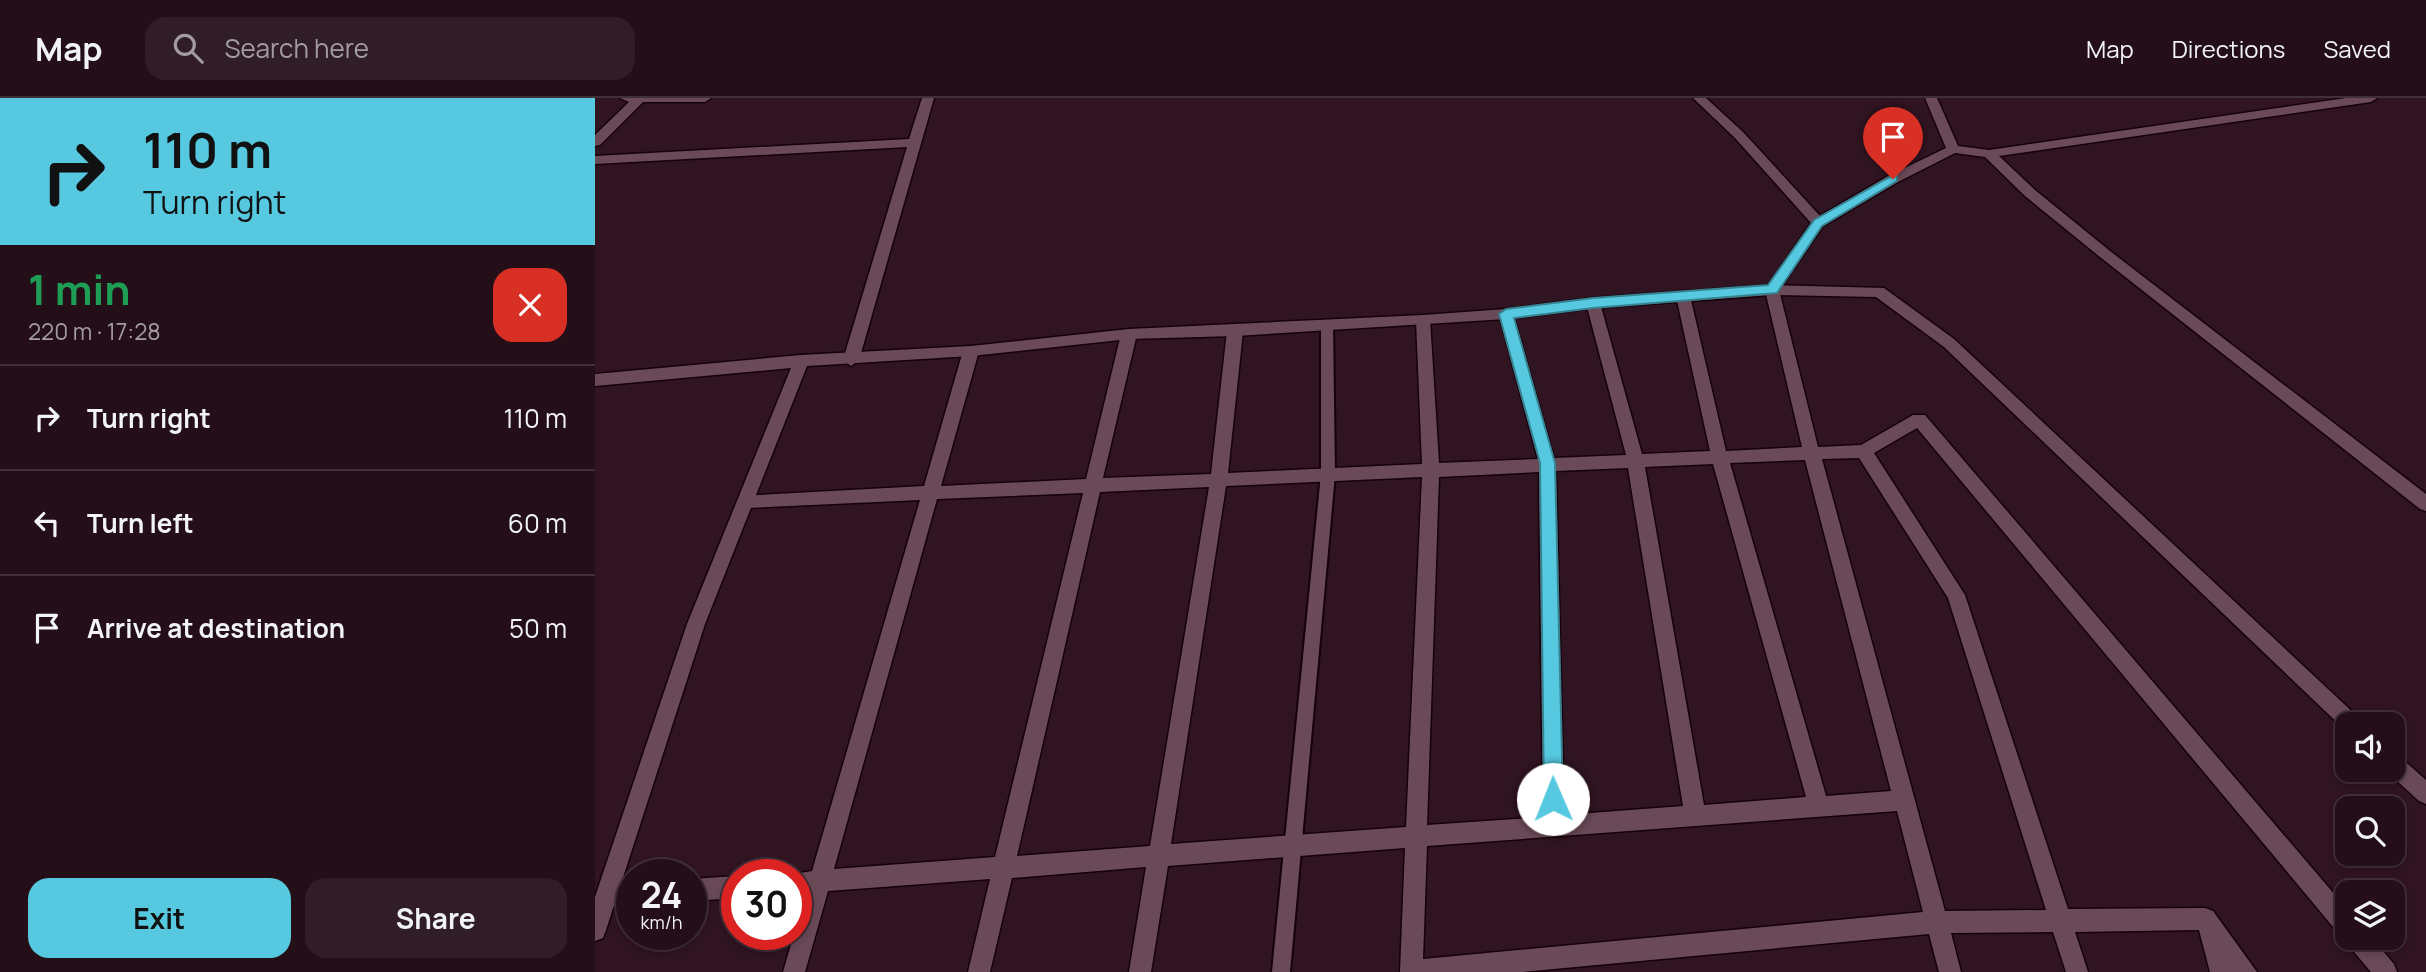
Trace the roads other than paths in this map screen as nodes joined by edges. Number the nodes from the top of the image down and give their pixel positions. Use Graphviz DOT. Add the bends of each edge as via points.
graph roads {
  1 [pos="626,98"];
  2 [pos="640,98"];
  3 [pos="705,98"];
  4 [pos="928,98"];
  5 [pos="1699,98"];
  6 [pos="1931,98"];
  7 [pos="2371,98"];
  8 [pos="595,142"];
  9 [pos="915,143"];
  10 [pos="1952,149"];
  11 [pos="1989,154"];
  12 [pos="595,160"];
  13 [pos="1818,223"];
  14 [pos="1772,290"];
  15 [pos="1683,296"];
  16 [pos="1593,303"];
  17 [pos="1506,314"];
  18 [pos="1423,320"];
  19 [pos="1327,324"];
  20 [pos="1235,331"];
  21 [pos="1129,334"];
  22 [pos="971,351"];
  23 [pos="851,360"];
  24 [pos="801,361"];
  25 [pos="595,380"];
  26 [pos="1811,451"];
  27 [pos="1864,451"];
  28 [pos="1719,455"];
  29 [pos="1635,460"];
  30 [pos="1547,463"];
  31 [pos="1431,469"];
  32 [pos="1328,474"];
  33 [pos="1219,479"];
  34 [pos="1093,485"];
  35 [pos="930,493"];
  36 [pos="747,501"];
  37 [pos="2426,504"];
  38 [pos="2339,712"];
  39 [pos="2405,775"];
  40 [pos="2426,794"];
  41 [pos="1904,800"];
  42 [pos="1819,807"];
  43 [pos="1695,816"];
  44 [pos="1554,826"];
  45 [pos="1416,836"];
  46 [pos="1293,845"];
  47 [pos="1159,855"];
  48 [pos="1004,866"];
  49 [pos="820,881"];
  50 [pos="812,882"];
  51 [pos="616,894"];
  52 [pos="608,895"];
  53 [pos="2335,912"];
  54 [pos="2205,919"];
  55 [pos="2062,920"];
  56 [pos="1936,922"];
  57 [pos="595,930"];
  58 [pos="2367,950"];
  59 [pos="1411,971"];
  60 [pos="794,972"];
  61 [pos="979,972"];
  62 [pos="1140,972"];
  63 [pos="1281,972"];
  64 [pos="1949,972"];
  65 [pos="2077,972"];
  66 [pos="2221,972"];
  67 [pos="2246,972"];
  68 [pos="2386,972"];
  1 -- 2 [label="street"];
  2 -- 3 [label="street"];
  2 -- 8 [label="street"];
  4 -- 9 [label="street"];
  5 -- 13 [label="street"];
  6 -- 10 [label="street"];
  7 -- 11 [label="street"];
  9 -- 12 [label="street"];
  9 -- 23 [label="street"];
  10 -- 11 [label="street"];
  10 -- 13 [label="street"];
  11 -- 37 [label="street" via="2105,254"];
  13 -- 14 [label="street"];
  14 -- 15 [label="street"];
  14 -- 26 [label="street"];
  14 -- 38 [label="street" via="1879,292 1949,343"];
  15 -- 16 [label="street"];
  15 -- 28 [label="street"];
  16 -- 17 [label="street"];
  16 -- 29 [label="street"];
  17 -- 18 [label="street"];
  17 -- 30 [label="street"];
  18 -- 19 [label="street"];
  18 -- 31 [label="street"];
  19 -- 20 [label="street"];
  19 -- 32 [label="lane"];
  20 -- 21 [label="street"];
  20 -- 33 [label="street"];
  21 -- 22 [label="street"];
  21 -- 34 [label="street"];
  22 -- 23 [label="street"];
  22 -- 35 [label="street"];
  23 -- 24 [label="street"];
  24 -- 25 [label="street"];
  24 -- 36 [label="street"];
  26 -- 27 [label="street"];
  26 -- 28 [label="street"];
  26 -- 41 [label="street"];
  27 -- 53 [label="street" via="1919,419"];
  27 -- 55 [label="street" via="1956,595"];
  28 -- 29 [label="street"];
  28 -- 42 [label="street"];
  29 -- 30 [label="street"];
  29 -- 43 [label="street"];
  30 -- 31 [label="street"];
  30 -- 44 [label="street"];
  31 -- 32 [label="street"];
  31 -- 45 [label="street"];
  32 -- 33 [label="street"];
  32 -- 46 [label="lane"];
  33 -- 34 [label="street"];
  33 -- 47 [label="street"];
  34 -- 35 [label="street"];
  34 -- 48 [label="street"];
  35 -- 36 [label="street"];
  35 -- 49 [label="street"];
  36 -- 52 [label="street" via="696,624"];
  39 -- 40 [label="street"];
  41 -- 42 [label="street"];
  41 -- 56 [label="street"];
  42 -- 43 [label="street"];
  43 -- 44 [label="street"];
  44 -- 45 [label="street"];
  45 -- 46 [label="street"];
  45 -- 59 [label="street"];
  46 -- 47 [label="street"];
  46 -- 63 [label="lane"];
  47 -- 48 [label="street"];
  47 -- 62 [label="street"];
  48 -- 49 [label="street"];
  48 -- 61 [label="street"];
  49 -- 50 [label="street"];
  49 -- 60 [label="street"];
  51 -- 52 [label="street"];
  52 -- 57 [label="street"];
  54 -- 55 [label="street"];
  54 -- 66 [label="street"];
  54 -- 67 [label="street"];
  55 -- 56 [label="street"];
  55 -- 65 [label="street"];
  56 -- 59 [label="street"];
  56 -- 64 [label="street"];
  58 -- 68 [label="street"];
}
